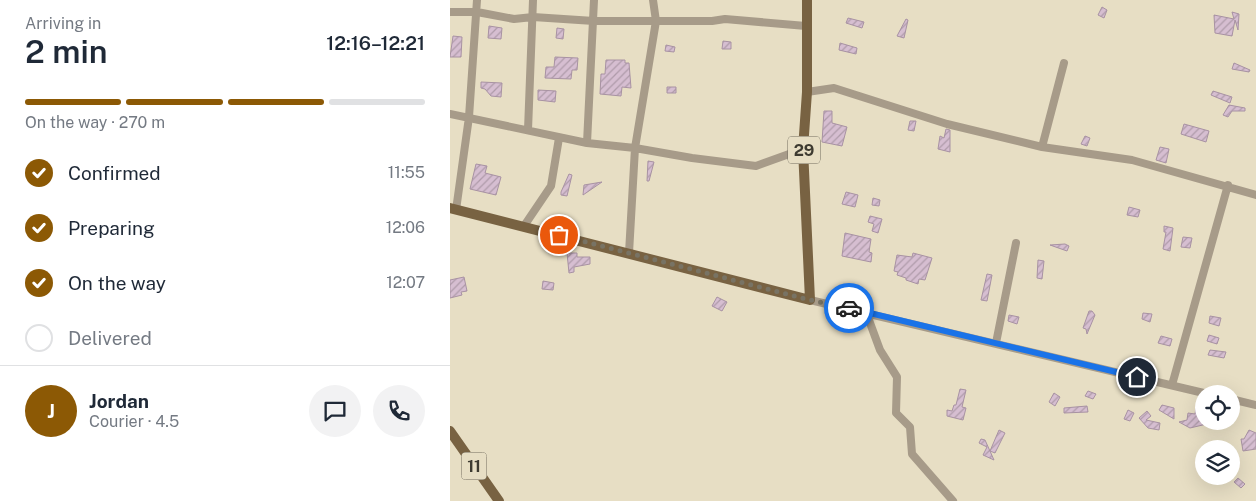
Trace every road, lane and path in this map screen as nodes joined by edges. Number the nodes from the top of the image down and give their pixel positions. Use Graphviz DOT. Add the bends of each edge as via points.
graph roads {
  1 [pos="477,0"];
  2 [pos="533,0"];
  3 [pos="594,0"];
  4 [pos="653,0"];
  5 [pos="807,0"];
  6 [pos="450,12"];
  7 [pos="477,12"];
  8 [pos="533,17"];
  9 [pos="594,21"];
  10 [pos="656,21"];
  11 [pos="806,26"];
  12 [pos="1064,63"];
  13 [pos="807,92"];
  14 [pos="450,114"];
  15 [pos="469,117"];
  16 [pos="528,130"];
  17 [pos="559,138"];
  18 [pos="587,143"];
  19 [pos="1042,147"];
  20 [pos="635,148"];
  21 [pos="804,149"];
  22 [pos="1228,185"];
  23 [pos="1256,195"];
  24 [pos="453,209"];
  25 [pos="524,226"];
  26 [pos="1016,243"];
  27 [pos="629,253"];
  28 [pos="810,300"];
  29 [pos="866,312"];
  30 [pos="996,343"];
  31 [pos="1172,385"];
  32 [pos="1195,391"];
  33 [pos="1240,401"];
  34 [pos="1256,405"];
  35 [pos="450,431"];
  36 [pos="498,501"];
  37 [pos="953,501"];
  1 -- 7 [label="street"];
  2 -- 8 [label="street"];
  3 -- 9 [label="street"];
  4 -- 10 [label="street"];
  5 -- 11 [label="main road, 29"];
  6 -- 7 [label="street"];
  7 -- 8 [label="street" via="514,19"];
  7 -- 15 [label="street"];
  8 -- 9 [label="street"];
  8 -- 16 [label="street"];
  9 -- 10 [label="street"];
  9 -- 18 [label="street"];
  10 -- 11 [label="street" via="725,19"];
  10 -- 20 [label="street"];
  11 -- 13 [label="main road, 29"];
  12 -- 19 [label="street"];
  13 -- 19 [label="street" via="834,88 947,124"];
  13 -- 21 [label="main road, 29"];
  14 -- 15 [label="street"];
  15 -- 16 [label="street"];
  15 -- 24 [label="street"];
  16 -- 17 [label="street"];
  17 -- 18 [label="street"];
  17 -- 25 [label="street" via="551,186"];
  18 -- 20 [label="street"];
  19 -- 22 [label="street" via="1132,160"];
  20 -- 21 [label="street" via="756,166"];
  20 -- 27 [label="street"];
  21 -- 28 [label="main road, 29"];
  22 -- 23 [label="street"];
  22 -- 31 [label="street"];
  24 -- 25 [label="main road"];
  25 -- 27 [label="main road"];
  26 -- 30 [label="street"];
  27 -- 28 [label="main road"];
  28 -- 29 [label="street"];
  29 -- 30 [label="street"];
  29 -- 37 [label="street" via="880,350 897,377 896,414 910,427 912,454"];
  30 -- 31 [label="street"];
  31 -- 32 [label="street"];
  33 -- 34 [label="street"];
  35 -- 36 [label="main road, 11"];
}
